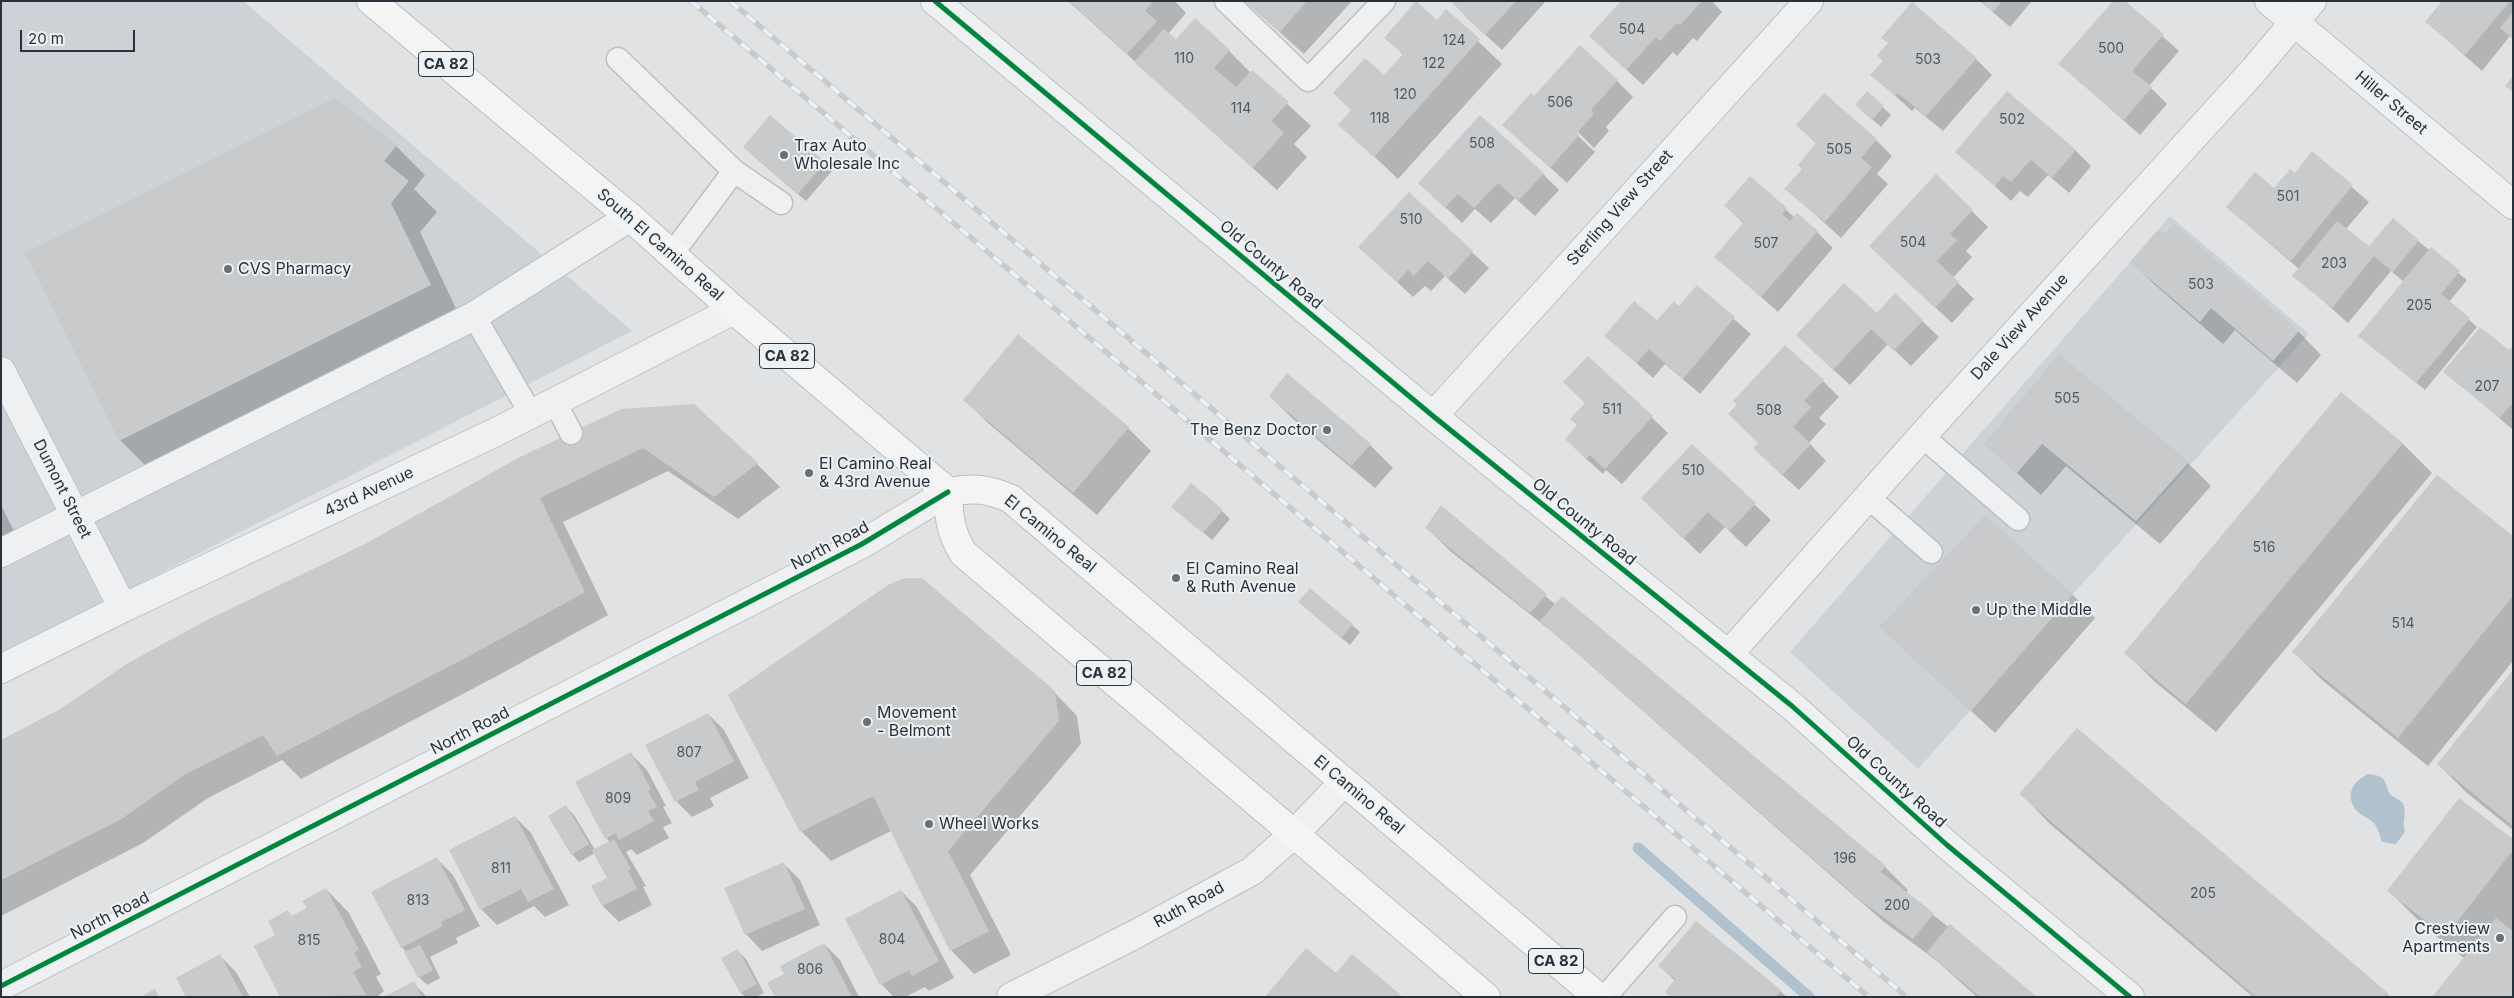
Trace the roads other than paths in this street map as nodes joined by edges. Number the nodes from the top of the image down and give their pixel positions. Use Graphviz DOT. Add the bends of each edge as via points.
graph roads {
  1 [pos="371,1"];
  2 [pos="934,1"];
  3 [pos="1226,1"];
  4 [pos="1384,1"];
  5 [pos="1809,1"];
  6 [pos="2269,1"];
  7 [pos="2312,1"];
  8 [pos="2294,22"];
  9 [pos="618,59"];
  10 [pos="734,171"];
  11 [pos="782,203"];
  12 [pos="2513,206"];
  13 [pos="630,217"];
  14 [pos="672,254"];
  15 [pos="734,310"];
  16 [pos="474,316"];
  17 [pos="1,371"];
  18 [pos="543,408"];
  19 [pos="1433,416"];
  20 [pos="570,433"];
  21 [pos="1922,436"];
  22 [pos="948,492"];
  23 [pos="1869,498"];
  24 [pos="76,516"];
  25 [pos="2018,519"];
  26 [pos="1931,552"];
  27 [pos="1,553"];
  28 [pos="123,608"];
  29 [pos="1729,654"];
  30 [pos="1,669"];
  31 [pos="1344,782"];
  32 [pos="1294,834"];
  33 [pos="1675,917"];
  34 [pos="16,987"];
  35 [pos="1011,997"];
  36 [pos="1486,997"];
  37 [pos="1598,997"];
  38 [pos="1605,997"];
  39 [pos="2130,997"];
  1 -- 13 [label="main road, South El Camino Real / CA 82"];
  2 -- 19 [label="street, Old County Road"];
  3 -- 4 [label="lane" via="1308,80"];
  5 -- 19 [label="street, Sterling View Street"];
  6 -- 8 [label="street, Hiller Street"];
  7 -- 8 [label="street, Dale View Avenue"];
  8 -- 12 [label="street, Hiller Street"];
  8 -- 21 [label="street, Dale View Avenue"];
  9 -- 10 [label="lane"];
  10 -- 11 [label="lane"];
  10 -- 14 [label="lane"];
  13 -- 14 [label="main road, South El Camino Real / CA 82"];
  13 -- 16 [label="street"];
  14 -- 15 [label="main road, South El Camino Real / CA 82"];
  15 -- 18 [label="street, 43rd Avenue"];
  15 -- 22 [label="main road, South El Camino Real / CA 82"];
  16 -- 18 [label="lane"];
  16 -- 24 [label="street"];
  17 -- 24 [label="street, Dumont Street"];
  18 -- 20 [label="lane"];
  18 -- 28 [label="street, 43rd Avenue"];
  19 -- 29 [label="street, Old County Road"];
  21 -- 23 [label="street, Dale View Avenue"];
  21 -- 25 [label="lane"];
  22 -- 31 [label="main road, El Camino Real / CA 82" via="990,490 1011,499"];
  22 -- 32 [label="main road, CA 82" via="953,536 963,553"];
  22 -- 34 [label="street, North Road" via="862,544"];
  23 -- 26 [label="lane"];
  23 -- 29 [label="street, Dale View Avenue"];
  24 -- 27 [label="street"];
  24 -- 28 [label="street, Dumont Street"];
  28 -- 30 [label="street, 43rd Avenue"];
  29 -- 39 [label="street, Old County Road" via="1947,845"];
  31 -- 32 [label="street, Ruth Road"];
  31 -- 37 [label="main road, El Camino Real / CA 82"];
  32 -- 35 [label="street, Ruth Road" via="1252,871"];
  32 -- 36 [label="main road, CA 82"];
  33 -- 38 [label="lane"];
}
